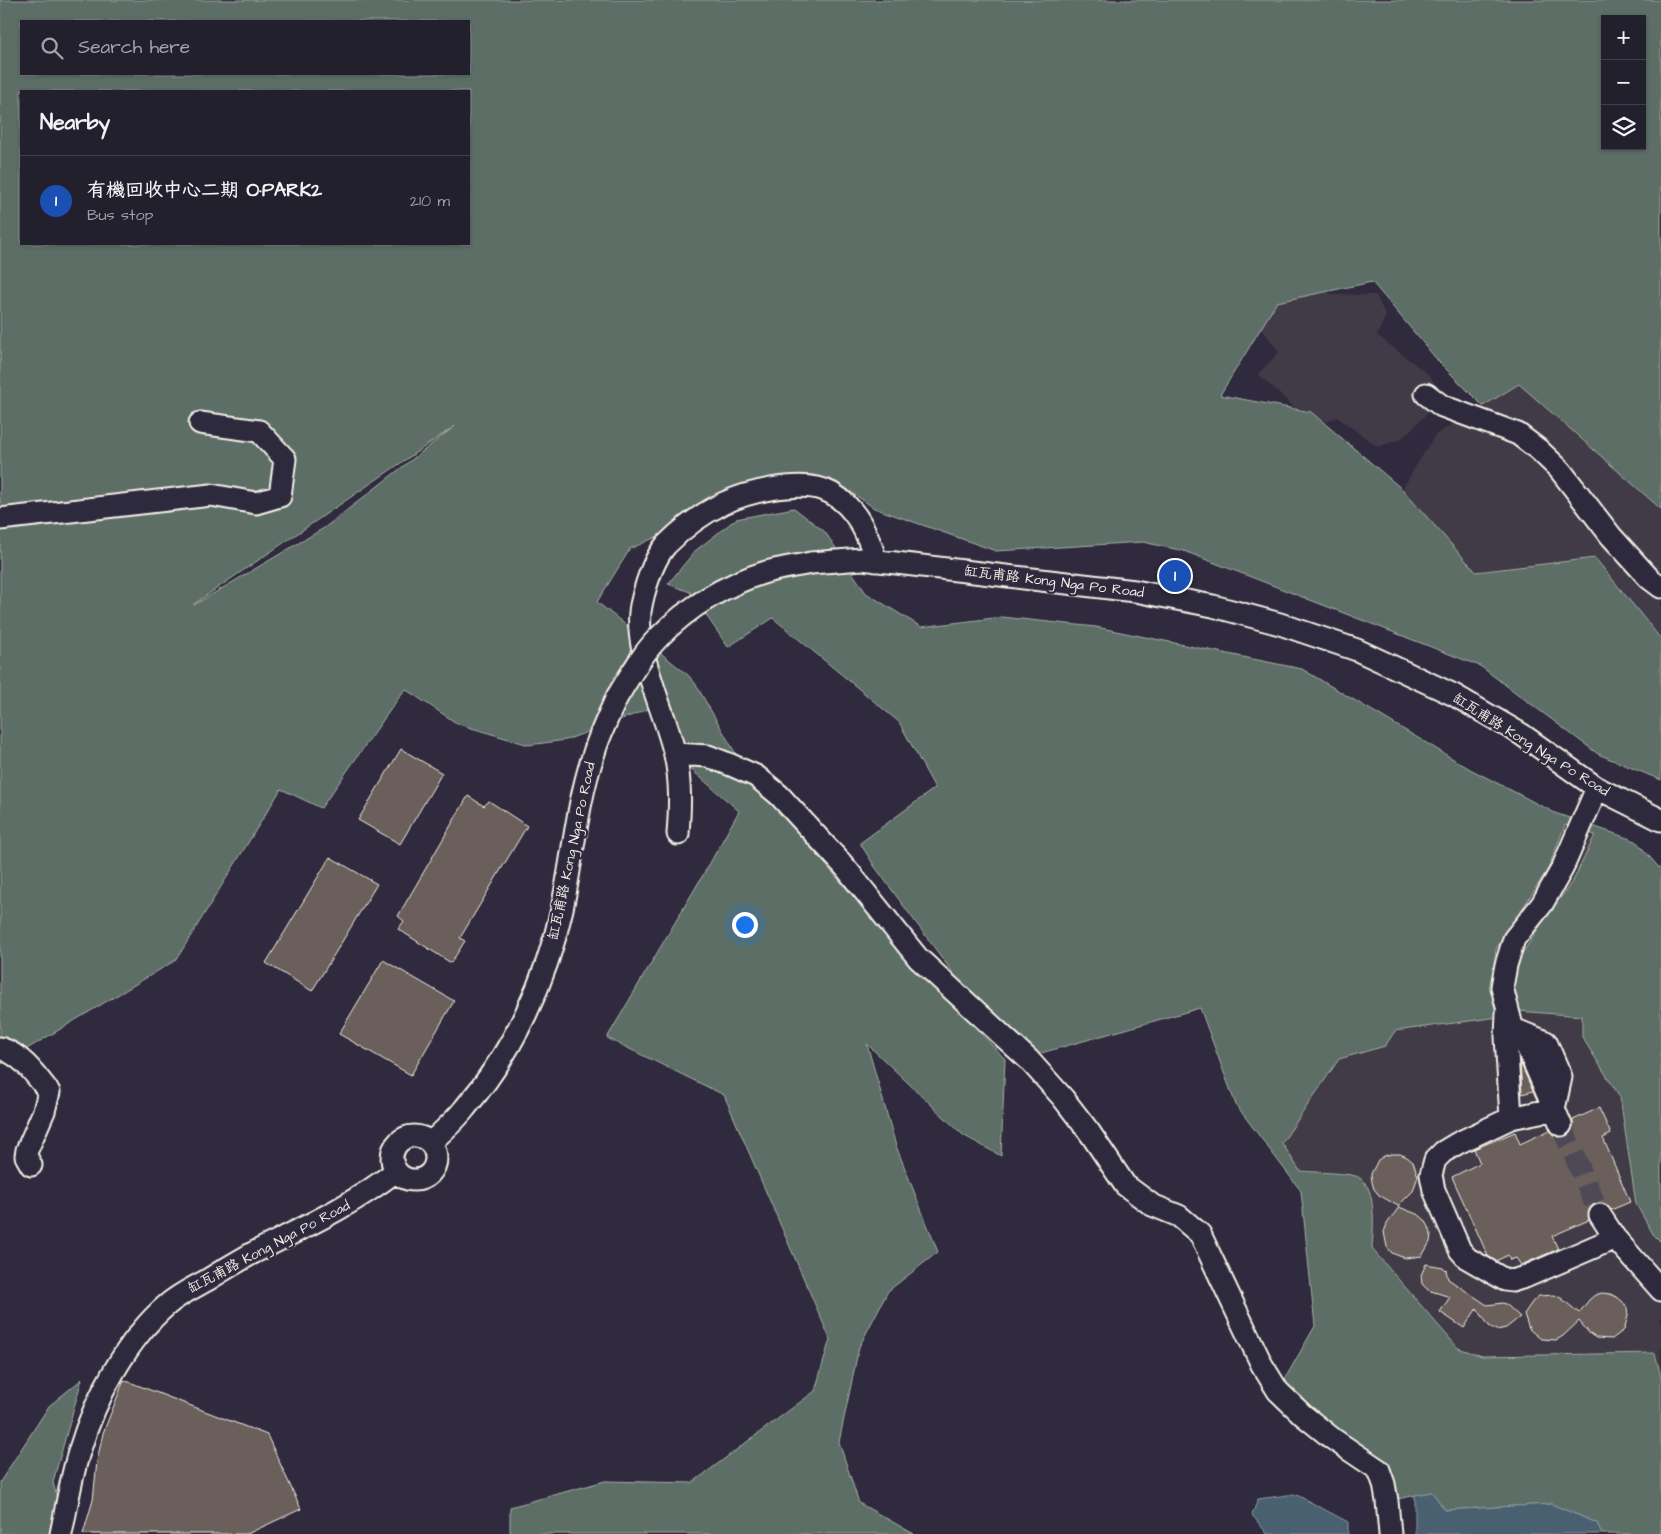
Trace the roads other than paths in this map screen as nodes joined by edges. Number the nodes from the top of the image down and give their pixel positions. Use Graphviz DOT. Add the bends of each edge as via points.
graph roads {
  1 [pos="1426,394"];
  2 [pos="200,423"];
  3 [pos="0,519"];
  4 [pos="876,561"];
  5 [pos="1661,587"];
  6 [pos="675,754"];
  7 [pos="1597,788"];
  8 [pos="1661,820"];
  9 [pos="678,834"];
  10 [pos="1512,1022"];
  11 [pos="0,1048"];
  12 [pos="1511,1118"];
  13 [pos="430,1143"];
  14 [pos="31,1164"];
  15 [pos="396,1172"];
  16 [pos="1600,1215"];
  17 [pos="1615,1238"];
  18 [pos="1661,1290"];
  19 [pos="63,1526"];
  20 [pos="1390,1534"];
  1 -- 5 [label="street" via="1442,406 1518,434 1539,450 1560,470 1611,536"];
  2 -- 3 [label="street" via="259,431 285,459 280,496 256,503 211,495"];
  4 -- 6 [label="street" via="864,529 851,509 831,493 814,487 782,487 724,502 694,521 665,546 651,572 639,618 641,642"];
  4 -- 7 [label="street, 缸瓦甫路 Kong Nga Po Road" via="1135,592 1214,606 1280,624 1357,650 1454,695 1521,734"];
  4 -- 13 [label="street, 缸瓦甫路 Kong Nga Po Road, bridge" via="811,563 766,572 726,588 678,618 640,660 617,697 592,760 562,909 534,995 510,1044 489,1077 464,1110"];
  6 -- 9 [label="street" via="680,784"];
  6 -- 20 [label="street" via="708,756 731,765 756,776 779,795 845,867 918,958 1029,1060 1090,1133 1125,1186 1152,1205 1179,1216 1200,1234 1262,1365 1278,1390 1303,1415 1378,1470 1384,1484"];
  7 -- 8 [label="street, 缸瓦甫路 Kong Nga Po Road"];
  7 -- 10 [label="street" via="1562,869 1542,904 1514,939 1502,987"];
  10 -- 12 [label="street" via="1506,1038"];
  10 -- 12 [label="street" via="1524,1040 1557,1117"];
  11 -- 14 [label="street" via="27,1064 49,1092 26,1150"];
  12 -- 17 [label="street" via="1458,1143 1436,1160 1431,1175 1434,1190 1460,1250 1467,1258 1512,1281"];
  13 -- 15 [label="street" via="416,1136 397,1143 391,1155"];
  13 -- 15 [label="street" via="436,1153 430,1174 410,1180"];
  15 -- 19 [label="street, 缸瓦甫路 Kong Nga Po Road" via="342,1208 250,1255 176,1298 142,1329 103,1389 80,1449"];
  16 -- 17 [label="street"];
  17 -- 18 [label="street"];
}
